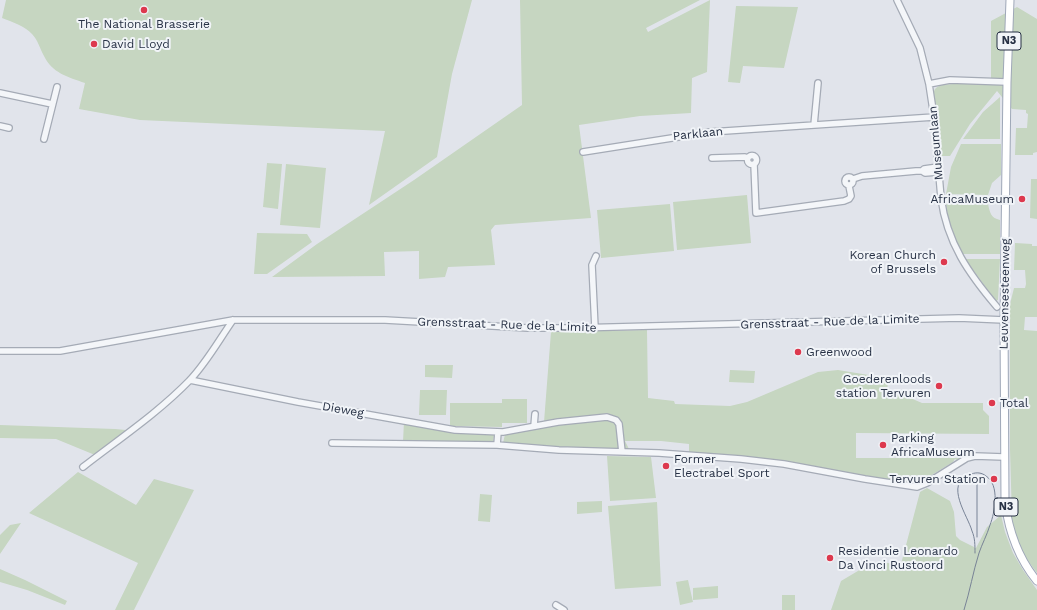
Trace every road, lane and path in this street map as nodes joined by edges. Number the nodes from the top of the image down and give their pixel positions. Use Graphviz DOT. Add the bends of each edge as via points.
graph roads {
  1 [pos="898,0"];
  2 [pos="1010,0"];
  3 [pos="1007,82"];
  4 [pos="818,83"];
  5 [pos="929,84"];
  6 [pos="57,87"];
  7 [pos="0,93"];
  8 [pos="52,104"];
  9 [pos="934,117"];
  10 [pos="814,125"];
  11 [pos="0,126"];
  12 [pos="9,128"];
  13 [pos="44,139"];
  14 [pos="583,152"];
  15 [pos="712,158"];
  16 [pos="938,170"];
  17 [pos="596,256"];
  18 [pos="997,307"];
  19 [pos="233,320"];
  20 [pos="1004,320"];
  21 [pos="595,328"];
  22 [pos="0,351"];
  23 [pos="190,380"];
  24 [pos="535,414"];
  25 [pos="534,426"];
  26 [pos="498,432"];
  27 [pos="332,443"];
  28 [pos="497,445"];
  29 [pos="622,452"];
  30 [pos="1004,457"];
  31 [pos="83,467"];
  32 [pos="1037,581"];
  33 [pos="556,605"];
  34 [pos="564,610"];
  1 -- 5 [label="street, Museumlaan" via="920,48"];
  2 -- 3 [label="main road, Leuvensesteenweg / N3"];
  3 -- 5 [label="street" via="950,80"];
  3 -- 20 [label="main road, Leuvensesteenweg / N3"];
  4 -- 10 [label="street"];
  5 -- 9 [label="street, Museumlaan"];
  6 -- 8 [label="street"];
  7 -- 8 [label="street"];
  8 -- 13 [label="street"];
  9 -- 10 [label="street, Parklaan"];
  9 -- 16 [label="street, Museumlaan"];
  10 -- 14 [label="street, Parklaan" via="690,134"];
  11 -- 12 [label="street"];
  15 -- 16 [label="street" via="745,157 748,158 748,163 754,164 756,213 844,201 851,196 845,180 848,177 853,179 862,176"];
  16 -- 18 [label="street, Museumlaan" via="942,209 953,243 968,271"];
  17 -- 21 [label="street" via="592,265"];
  19 -- 21 [label="street, Grensstraat - Rue de la Limite" via="385,320 528,328"];
  19 -- 22 [label="street, Grensstraat - Rue de la Limite" via="60,351"];
  19 -- 23 [label="street"];
  20 -- 21 [label="street, Grensstraat - Rue de la Limite" via="959,318"];
  20 -- 30 [label="main road, Leuvensesteenweg / N3"];
  23 -- 26 [label="street, Dieweg" via="290,401 446,428"];
  23 -- 31 [label="street" via="162,406"];
  24 -- 25 [label="street"];
  25 -- 26 [label="street, Dieweg"];
  25 -- 29 [label="street, Dieweg" via="598,417 611,418 616,420 620,427"];
  26 -- 28 [label="street"];
  27 -- 28 [label="street"];
  28 -- 29 [label="street"];
  29 -- 30 [label="street" via="766,461 917,487 967,458"];
  30 -- 32 [label="main road, Leuvensesteenweg / N3" via="1005,503 1011,533 1020,556"];
  33 -- 34 [label="street"];
}
